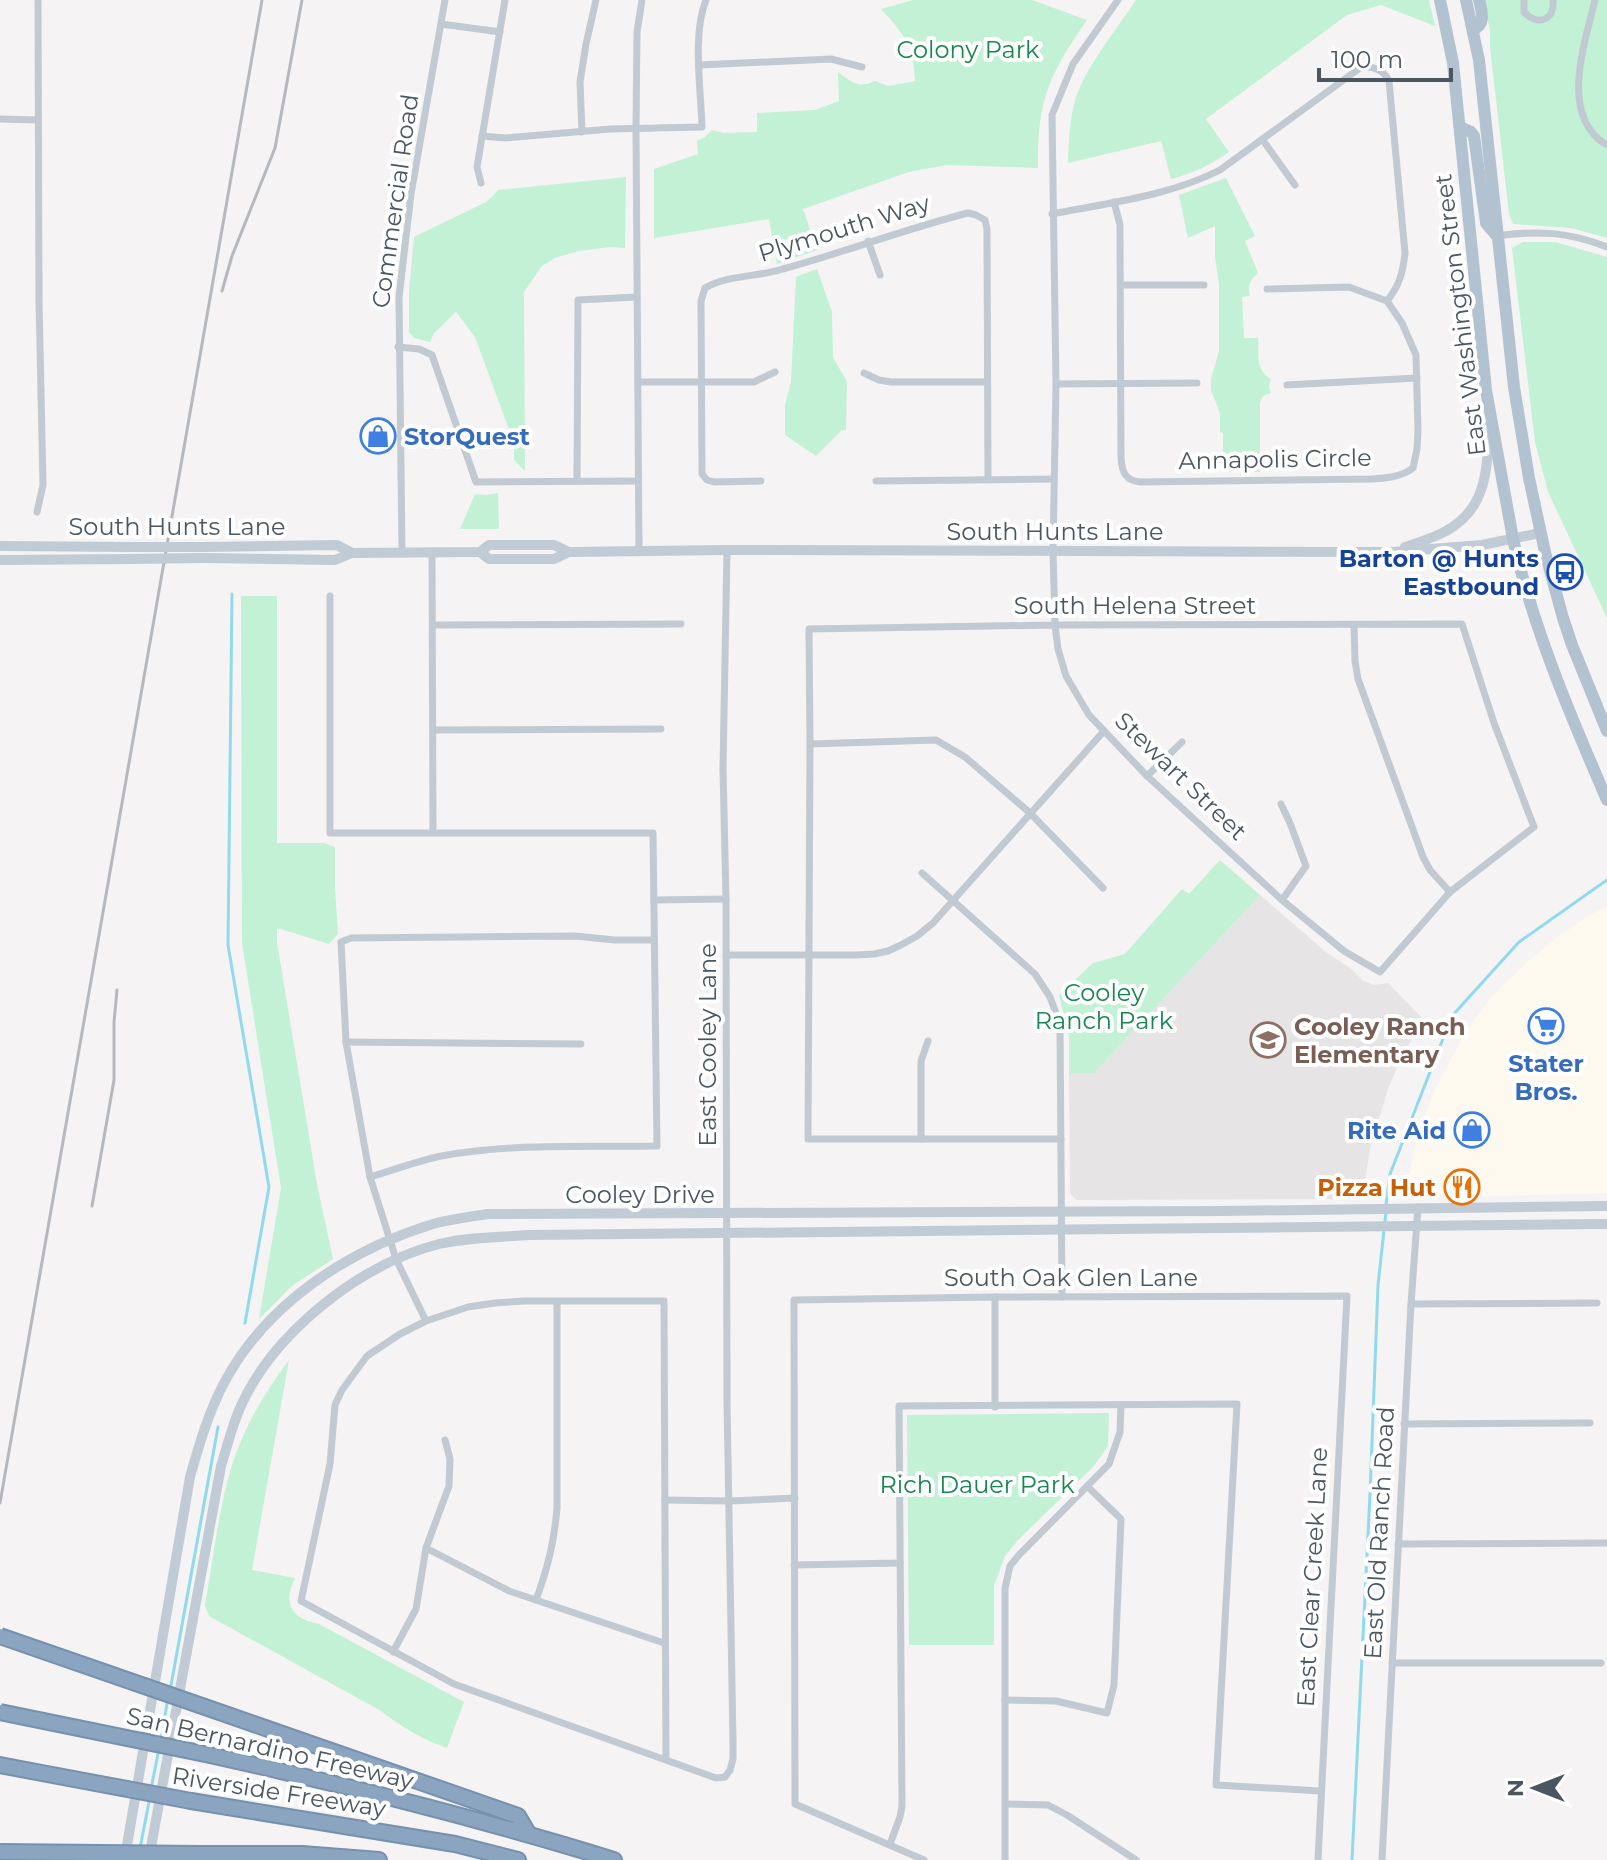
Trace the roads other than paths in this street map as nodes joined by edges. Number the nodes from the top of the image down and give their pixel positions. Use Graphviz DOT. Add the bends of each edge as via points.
graph roads {
  1 [pos="38,0"];
  2 [pos="445,0"];
  3 [pos="505,0"];
  4 [pos="596,0"];
  5 [pos="642,0"];
  6 [pos="706,0"];
  7 [pos="1118,0"];
  8 [pos="1440,0"];
  9 [pos="1466,0"];
  10 [pos="1479,0"];
  11 [pos="1524,0"];
  12 [pos="1553,0"];
  13 [pos="1595,0"];
  14 [pos="441,24"];
  15 [pos="1473,29"];
  16 [pos="500,32"];
  17 [pos="699,65"];
  18 [pos="862,67"];
  19 [pos="0,119"];
  20 [pos="38,120"];
  21 [pos="1460,127"];
  22 [pos="636,129"];
  23 [pos="582,132"];
  24 [pos="482,136"];
  25 [pos="1262,139"];
  26 [pos="1605,144"];
  27 [pos="481,183"];
  28 [pos="1295,185"];
  29 [pos="1114,202"];
  30 [pos="1052,214"];
  31 [pos="1497,236"];
  32 [pos="868,241"];
  33 [pos="1607,247"];
  34 [pos="880,275"];
  35 [pos="1121,285"];
  36 [pos="1204,285"];
  37 [pos="1267,289"];
  38 [pos="637,297"];
  39 [pos="1387,301"];
  40 [pos="398,347"];
  41 [pos="775,372"];
  42 [pos="864,373"];
  43 [pos="1417,378"];
  44 [pos="639,382"];
  45 [pos="987,382"];
  46 [pos="701,383"];
  47 [pos="1120,383"];
  48 [pos="1197,383"];
  49 [pos="1056,384"];
  50 [pos="1287,385"];
  51 [pos="1490,416"];
  52 [pos="988,479"];
  53 [pos="1054,479"];
  54 [pos="577,481"];
  55 [pos="638,481"];
  56 [pos="761,481"];
  57 [pos="876,481"];
  58 [pos="37,512"];
  59 [pos="1540,533"];
  60 [pos="1513,539"];
  61 [pos="0,546"];
  62 [pos="727,550"];
  63 [pos="1053,550"];
  64 [pos="639,551"];
  65 [pos="432,552"];
  66 [pos="1393,552"];
  67 [pos="203,553"];
  68 [pos="402,553"];
  69 [pos="0,560"];
  70 [pos="330,596"];
  71 [pos="681,624"];
  72 [pos="433,625"];
  73 [pos="1055,625"];
  74 [pos="1354,625"];
  75 [pos="661,729"];
  76 [pos="433,730"];
  77 [pos="1104,731"];
  78 [pos="1607,731"];
  79 [pos="1182,742"];
  80 [pos="810,744"];
  81 [pos="1147,776"];
  82 [pos="1607,800"];
  83 [pos="1281,804"];
  84 [pos="1030,813"];
  85 [pos="433,832"];
  86 [pos="922,873"];
  87 [pos="1103,888"];
  88 [pos="1450,892"];
  89 [pos="726,899"];
  90 [pos="654,900"];
  91 [pos="1282,900"];
  92 [pos="953,901"];
  93 [pos="654,940"];
  94 [pos="726,955"];
  95 [pos="809,956"];
  96 [pos="928,1041"];
  97 [pos="346,1042"];
  98 [pos="581,1044"];
  99 [pos="921,1139"];
  100 [pos="1061,1139"];
  101 [pos="370,1177"];
  102 [pos="1586,1206"];
  103 [pos="1607,1206"];
  104 [pos="1418,1207"];
  105 [pos="1493,1208"];
  106 [pos="1333,1209"];
  107 [pos="1061,1212"];
  108 [pos="728,1213"];
  109 [pos="1586,1224"];
  110 [pos="1607,1224"];
  111 [pos="1494,1225"];
  112 [pos="1333,1226"];
  113 [pos="1416,1226"];
  114 [pos="1061,1231"];
  115 [pos="727,1233"];
  116 [pos="390,1239"];
  117 [pos="396,1259"];
  118 [pos="1347,1296"];
  119 [pos="995,1297"];
  120 [pos="1062,1297"];
  121 [pos="557,1302"];
  122 [pos="1597,1303"];
  123 [pos="1411,1304"];
  124 [pos="426,1321"];
  125 [pos="1121,1405"];
  126 [pos="995,1407"];
  127 [pos="1590,1423"];
  128 [pos="1404,1424"];
  129 [pos="445,1440"];
  130 [pos="1088,1487"];
  131 [pos="795,1498"];
  132 [pos="665,1500"];
  133 [pos="730,1501"];
  134 [pos="1606,1543"];
  135 [pos="1398,1544"];
  136 [pos="426,1548"];
  137 [pos="900,1563"];
  138 [pos="794,1565"];
  139 [pos="536,1600"];
  140 [pos="0,1636"];
  141 [pos="664,1643"];
  142 [pos="393,1652"];
  143 [pos="1392,1663"];
  144 [pos="1601,1663"];
  145 [pos="1005,1700"];
  146 [pos="0,1712"];
  147 [pos="666,1760"];
  148 [pos="0,1765"];
  149 [pos="31,1771"];
  150 [pos="0,1775"];
  151 [pos="1320,1791"];
  152 [pos="1006,1804"];
  153 [pos="528,1833"];
  154 [pos="890,1844"];
  155 [pos="0,1852"];
  156 [pos="124,1860"];
  157 [pos="149,1860"];
  158 [pos="379,1860"];
  159 [pos="518,1860"];
  160 [pos="614,1860"];
  161 [pos="924,1860"];
  162 [pos="1005,1860"];
  163 [pos="1136,1860"];
  164 [pos="1318,1860"];
  165 [pos="1382,1860"];
  1 -- 20 [label="street"];
  2 -- 14 [label="street, Commercial Road"];
  3 -- 16 [label="street"];
  4 -- 23 [label="street" via="580,82"];
  5 -- 22 [label="street"];
  6 -- 17 [label="street" via="698,35"];
  7 -- 30 [label="street, Stewart Street" via="1073,64 1052,115"];
  8 -- 21 [label="main road, East Washington Street"];
  9 -- 15 [label="main road, East Washington Street"];
  10 -- 15 [label="main road" via="1481,23"];
  11 -- 12 [label="street" via="1524,12 1537,20 1551,14"];
  13 -- 26 [label="street" via="1578,81 1586,123"];
  14 -- 16 [label="street"];
  14 -- 40 [label="street, Commercial Road" via="402,261"];
  15 -- 31 [label="main road, East Washington Street"];
  16 -- 24 [label="street"];
  17 -- 18 [label="street" via="831,59"];
  17 -- 22 [label="street" via="702,127"];
  19 -- 20 [label="street"];
  20 -- 58 [label="street" via="43,485"];
  21 -- 31 [label="main road" via="1474,136 1486,223"];
  21 -- 51 [label="main road, East Washington Street"];
  22 -- 23 [label="street"];
  22 -- 38 [label="street"];
  23 -- 24 [label="street"];
  24 -- 27 [label="street" via="477,167"];
  25 -- 28 [label="street"];
  25 -- 29 [label="street" via="1195,182"];
  25 -- 39 [label="street" via="1360,68 1373,67 1386,76 1405,253 1401,279"];
  29 -- 30 [label="street"];
  29 -- 35 [label="street, Annapolis Circle" via="1120,225"];
  30 -- 49 [label="street, Stewart Street"];
  31 -- 33 [label="street" via="1559,233"];
  31 -- 59 [label="main road, East Washington Street" via="1514,387"];
  32 -- 34 [label="street"];
  32 -- 45 [label="street, Plymouth Way" via="968,213 985,220"];
  32 -- 46 [label="street, Plymouth Way" via="705,288"];
  35 -- 36 [label="street"];
  35 -- 47 [label="street, Annapolis Circle"];
  37 -- 39 [label="street" via="1349,287"];
  38 -- 44 [label="street"];
  38 -- 54 [label="street" via="578,300"];
  39 -- 43 [label="street, Annapolis Circle" via="1410,338"];
  40 -- 54 [label="street" via="432,355 476,482"];
  40 -- 68 [label="street, Commercial Road"];
  41 -- 46 [label="street" via="754,382"];
  42 -- 45 [label="street" via="891,382"];
  43 -- 47 [label="street, Annapolis Circle" via="1413,468 1372,479 1133,482 1122,467"];
  43 -- 50 [label="street"];
  44 -- 46 [label="street"];
  44 -- 55 [label="street"];
  45 -- 52 [label="street, Plymouth Way"];
  46 -- 56 [label="street, Plymouth Way" via="702,474 714,482"];
  47 -- 48 [label="street"];
  47 -- 49 [label="street"];
  49 -- 53 [label="street, Stewart Street"];
  51 -- 60 [label="main road, East Washington Street"];
  51 -- 66 [label="street" via="1488,466 1474,507 1446,531"];
  52 -- 53 [label="street"];
  52 -- 57 [label="street"];
  53 -- 63 [label="street, Stewart Street"];
  54 -- 55 [label="street"];
  55 -- 64 [label="street"];
  59 -- 60 [label="street, South Hunts Lane"];
  59 -- 78 [label="main road, East Washington Street" via="1572,645"];
  60 -- 66 [label="street, South Hunts Lane"];
  60 -- 82 [label="main road, East Washington Street" via="1542,638"];
  61 -- 67 [label="street, South Hunts Lane, bridge"];
  62 -- 63 [label="street, South Hunts Lane"];
  62 -- 64 [label="street, South Hunts Lane"];
  62 -- 89 [label="street, East Cooley Lane"];
  63 -- 66 [label="street, South Hunts Lane"];
  63 -- 73 [label="street, Stewart Street"];
  64 -- 65 [label="street, South Hunts Lane" via="489,545 480,552"];
  65 -- 68 [label="street, South Hunts Lane"];
  65 -- 72 [label="street"];
  67 -- 68 [label="street, South Hunts Lane" via="337,545 352,553"];
  67 -- 69 [label="street, South Hunts Lane, bridge"];
  70 -- 85 [label="street" via="330,833"];
  71 -- 72 [label="street"];
  72 -- 76 [label="street"];
  73 -- 74 [label="street, South Helena Street"];
  73 -- 77 [label="street, Stewart Street" via="1066,676"];
  73 -- 80 [label="street, South Helena Street" via="809,629"];
  74 -- 88 [label="street" via="1356,670 1374,723 1423,857"];
  74 -- 88 [label="street, South Helena Street" via="1462,624 1534,827"];
  75 -- 76 [label="street"];
  76 -- 85 [label="street"];
  77 -- 81 [label="street, Stewart Street"];
  77 -- 84 [label="street"];
  79 -- 81 [label="street"];
  80 -- 84 [label="street" via="936,740 965,757"];
  80 -- 95 [label="street"];
  81 -- 91 [label="street, Stewart Street"];
  83 -- 91 [label="street" via="1306,866"];
  84 -- 87 [label="street"];
  84 -- 92 [label="street"];
  85 -- 90 [label="street" via="653,833"];
  86 -- 92 [label="street"];
  88 -- 91 [label="street, Stewart Street" via="1380,972 1344,951"];
  89 -- 90 [label="street"];
  89 -- 94 [label="street, East Cooley Lane"];
  90 -- 93 [label="street"];
  92 -- 95 [label="street" via="917,936 888,951"];
  92 -- 100 [label="street" via="1035,974 1050,997 1061,1035"];
  93 -- 97 [label="street" via="351,938 341,942"];
  93 -- 101 [label="street" via="657,1146 476,1151"];
  94 -- 95 [label="street"];
  94 -- 108 [label="street, East Cooley Lane"];
  95 -- 99 [label="street" via="808,1139"];
  96 -- 99 [label="street" via="921,1061"];
  97 -- 98 [label="street"];
  97 -- 101 [label="street"];
  99 -- 100 [label="street"];
  100 -- 107 [label="street"];
  101 -- 116 [label="street"];
  102 -- 103 [label="street, Cooley Drive"];
  102 -- 105 [label="street, Cooley Drive"];
  102 -- 109 [label="street"];
  104 -- 105 [label="street, Cooley Drive"];
  104 -- 106 [label="street, Cooley Drive"];
  104 -- 113 [label="street, East Old Ranch Road"];
  105 -- 111 [label="street"];
  106 -- 107 [label="street, Cooley Drive"];
  106 -- 112 [label="street"];
  107 -- 108 [label="street, Cooley Drive"];
  107 -- 114 [label="street"];
  108 -- 115 [label="street, East Cooley Lane"];
  108 -- 116 [label="street, Cooley Drive" via="487,1214 436,1223"];
  109 -- 110 [label="street, Cooley Drive"];
  109 -- 111 [label="street, Cooley Drive"];
  111 -- 113 [label="street, Cooley Drive"];
  112 -- 113 [label="street, Cooley Drive"];
  112 -- 114 [label="street, Cooley Drive"];
  113 -- 123 [label="street, East Old Ranch Road"];
  114 -- 115 [label="street, Cooley Drive"];
  114 -- 120 [label="street"];
  115 -- 117 [label="street, Cooley Drive" via="472,1238"];
  115 -- 133 [label="street, East Cooley Lane"];
  116 -- 117 [label="street"];
  116 -- 156 [label="street, Cooley Drive" via="300,1293 258,1332 223,1384 204,1427 190,1477"];
  117 -- 124 [label="street"];
  117 -- 157 [label="street, Cooley Drive" via="354,1283 286,1339 240,1408 221,1466"];
  118 -- 120 [label="street, South Oak Glen Lane"];
  118 -- 151 [label="street, East Clear Creek Lane"];
  119 -- 120 [label="street, South Oak Glen Lane"];
  119 -- 126 [label="street"];
  119 -- 131 [label="street, South Oak Glen Lane" via="794,1300"];
  121 -- 124 [label="street" via="495,1303"];
  121 -- 132 [label="street" via="664,1301"];
  121 -- 139 [label="street" via="557,1508 549,1562"];
  122 -- 123 [label="street"];
  123 -- 128 [label="street, East Old Ranch Road"];
  124 -- 142 [label="street" via="367,1356 335,1405 330,1464 301,1601"];
  125 -- 126 [label="street"];
  125 -- 130 [label="street" via="1114,1454"];
  125 -- 151 [label="street" via="1237,1404 1216,1785"];
  126 -- 137 [label="street" via="899,1406"];
  127 -- 128 [label="street"];
  128 -- 135 [label="street, East Old Ranch Road"];
  129 -- 136 [label="street" via="449,1486"];
  130 -- 145 [label="street" via="1010,1566 1005,1588"];
  130 -- 145 [label="street" via="1121,1519 1114,1685 1107,1713 1056,1701"];
  131 -- 133 [label="street"];
  131 -- 138 [label="street"];
  132 -- 133 [label="street"];
  132 -- 141 [label="street"];
  133 -- 147 [label="street, East Cooley Lane" via="733,1759 725,1777 716,1778"];
  134 -- 135 [label="street"];
  135 -- 143 [label="street, East Old Ranch Road"];
  136 -- 139 [label="street"];
  136 -- 142 [label="street" via="416,1609"];
  137 -- 138 [label="street"];
  137 -- 154 [label="street" via="902,1806"];
  138 -- 154 [label="street" via="795,1804"];
  139 -- 141 [label="street"];
  140 -- 153 [label="highway, bridge" via="518,1816"];
  141 -- 147 [label="street"];
  142 -- 147 [label="street" via="454,1684"];
  143 -- 144 [label="street"];
  143 -- 165 [label="street, East Old Ranch Road"];
  145 -- 152 [label="street"];
  146 -- 153 [label="highway, San Bernardino Freeway, bridge" via="210,1755"];
  148 -- 149 [label="highway"];
  149 -- 150 [label="highway"];
  149 -- 159 [label="highway, Riverside Freeway, bridge" via="455,1844"];
  151 -- 164 [label="street, East Clear Creek Lane"];
  152 -- 162 [label="street"];
  152 -- 163 [label="street" via="1048,1805"];
  153 -- 160 [label="highway"];
  154 -- 161 [label="street"];
  155 -- 158 [label="highway, bridge" via="302,1854"];
}
